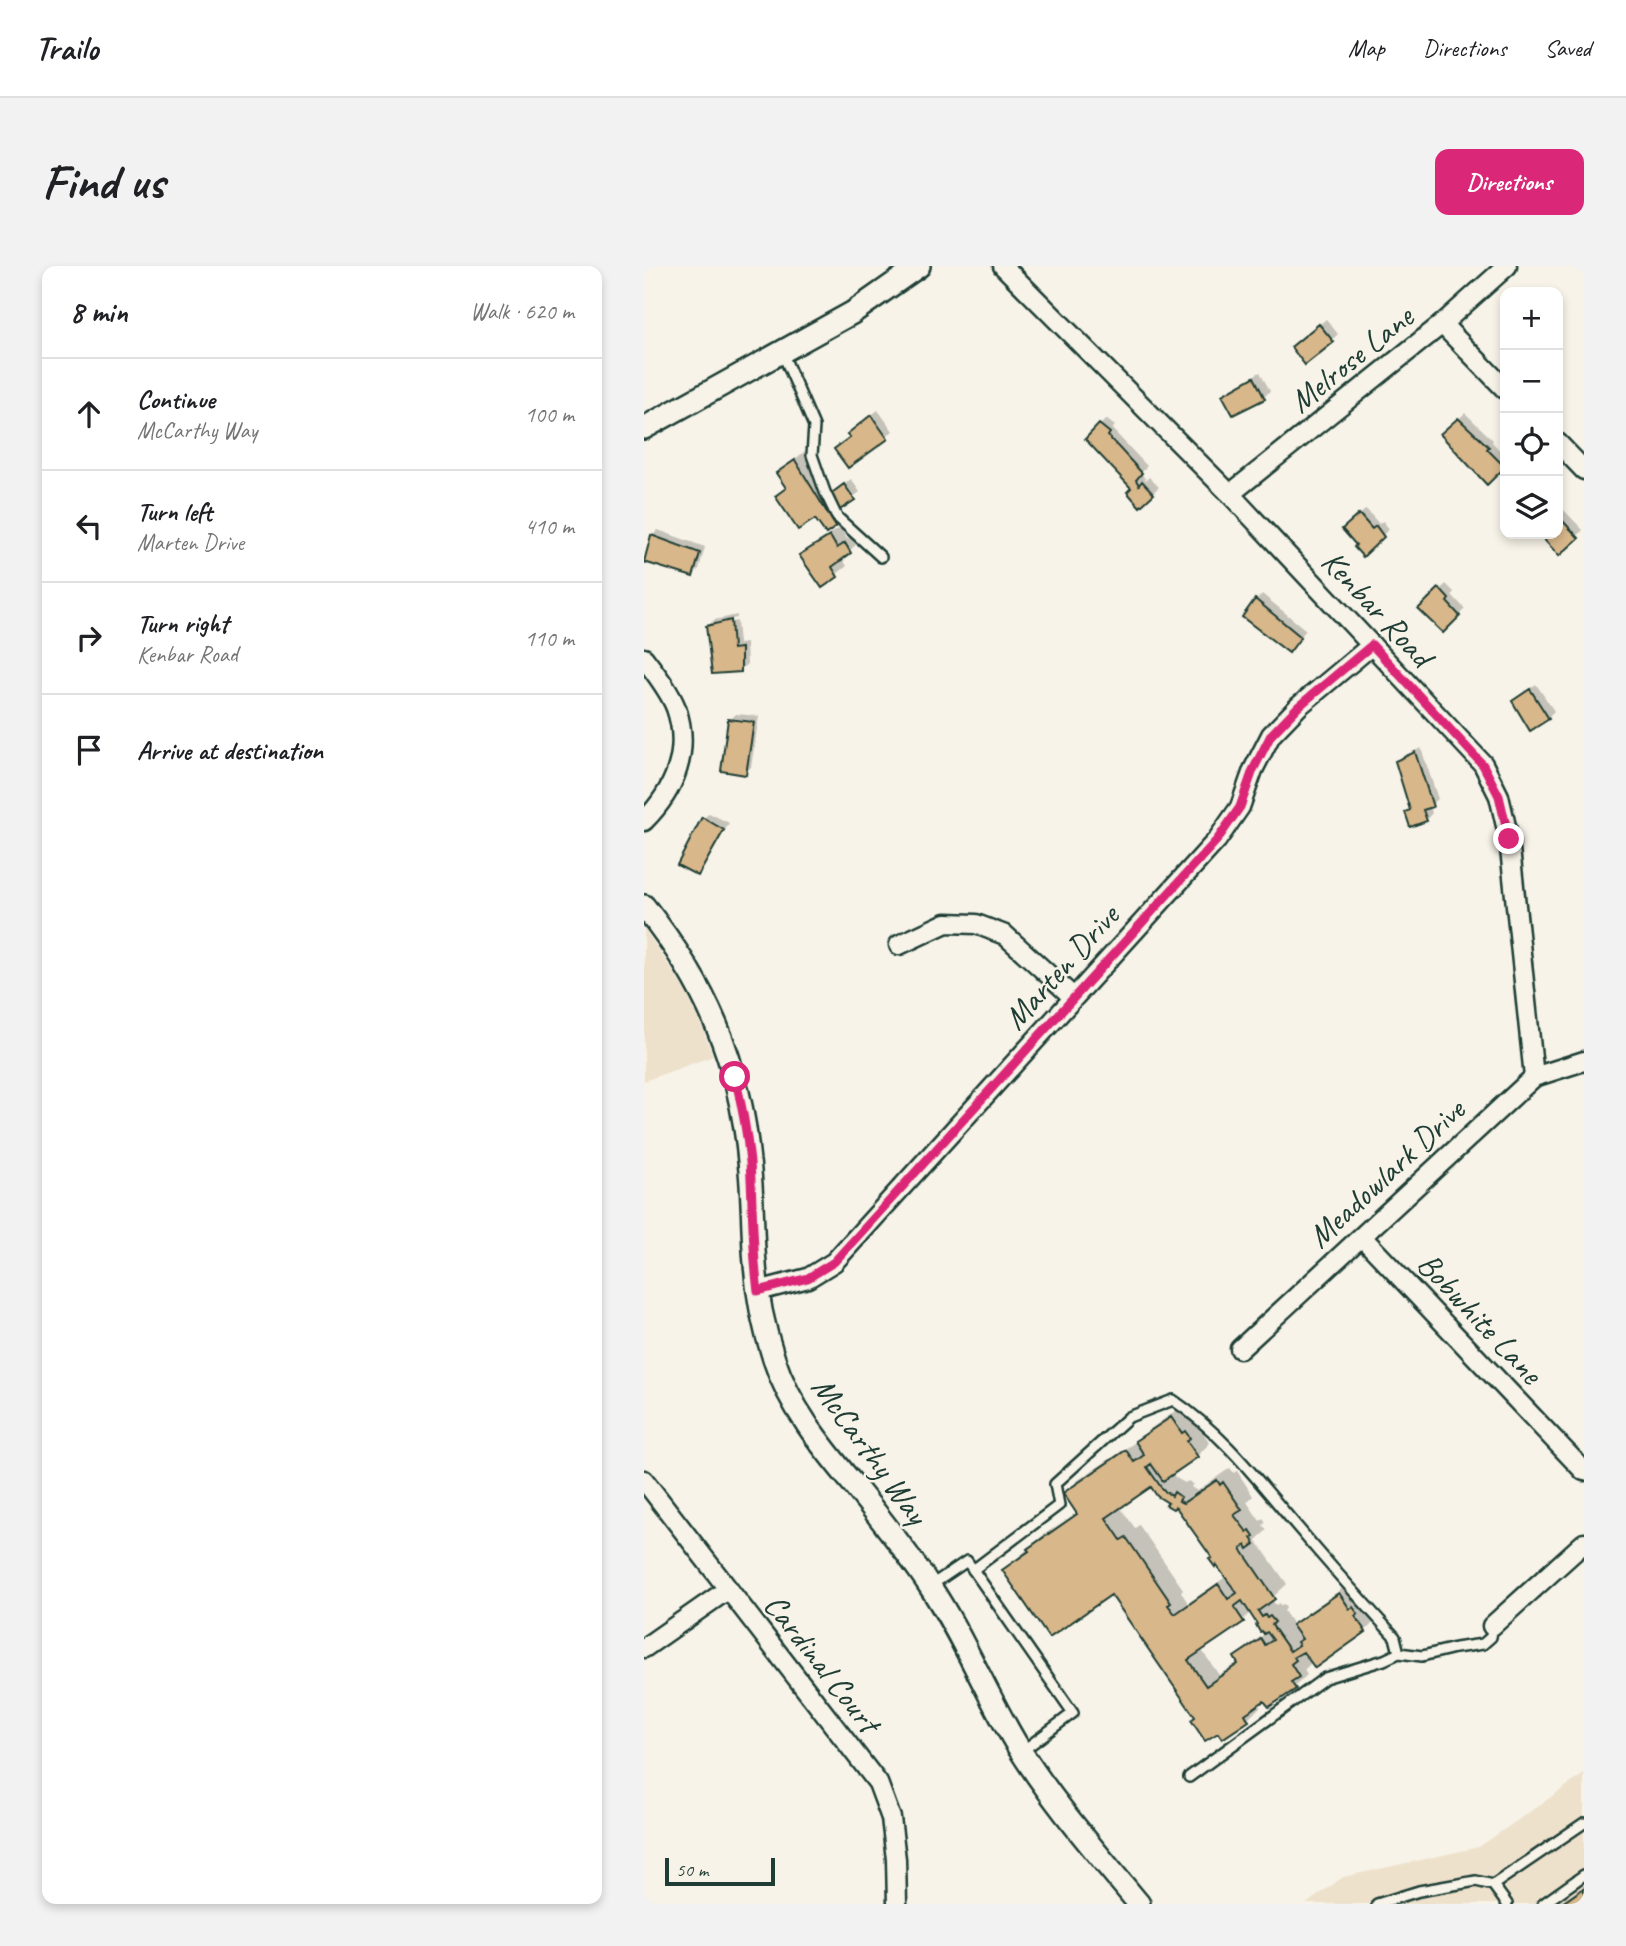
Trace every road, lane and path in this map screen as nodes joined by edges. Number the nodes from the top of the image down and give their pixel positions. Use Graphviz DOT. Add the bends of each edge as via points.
graph roads {
  1 [pos="919,266"];
  2 [pos="1003,266"];
  3 [pos="1507,266"];
  4 [pos="1442,324"];
  5 [pos="782,352"];
  6 [pos="1500,384"];
  7 [pos="644,428"];
  8 [pos="1563,448"];
  9 [pos="1584,470"];
  10 [pos="1230,494"];
  11 [pos="881,557"];
  12 [pos="1372,645"];
  13 [pos="644,657"];
  14 [pos="644,821"];
  15 [pos="644,906"];
  16 [pos="899,945"];
  17 [pos="1073,997"];
  18 [pos="1584,1061"];
  19 [pos="1534,1077"];
  20 [pos="1362,1237"];
  21 [pos="758,1291"];
  22 [pos="1240,1349"];
  23 [pos="1584,1471"];
  24 [pos="644,1480"];
  25 [pos="1584,1543"];
  26 [pos="973,1570"];
  27 [pos="930,1586"];
  28 [pos="727,1590"];
  29 [pos="1492,1626"];
  30 [pos="644,1648"];
  31 [pos="1399,1653"];
  32 [pos="1021,1752"];
  33 [pos="1189,1777"];
  34 [pos="1584,1823"];
  35 [pos="1584,1875"];
  36 [pos="1493,1885"];
  37 [pos="897,1904"];
  38 [pos="1139,1904"];
  39 [pos="1377,1904"];
  40 [pos="1507,1904"];
  41 [pos="1543,1904"];
  1 -- 5 [label="street" via="852,313"];
  2 -- 10 [label="street, Kenbar Road"];
  3 -- 4 [label="street, Melrose Lane"];
  4 -- 6 [label="street"];
  4 -- 10 [label="street, Melrose Lane"];
  5 -- 7 [label="street"];
  5 -- 11 [label="lane" via="814,426 812,455 837,517"];
  8 -- 9 [label="street"];
  10 -- 12 [label="street, Kenbar Road"];
  12 -- 17 [label="street, Marten Drive" via="1271,735 1240,807 1217,840"];
  12 -- 19 [label="street, Kenbar Road" via="1483,765 1499,796 1509,839"];
  13 -- 14 [label="street" via="675,707 682,743 674,780"];
  15 -- 21 [label="street, McCarthy Way" via="697,982 729,1058 747,1141"];
  16 -- 17 [label="street" via="946,923 976,924 1005,935"];
  17 -- 21 [label="street, Marten Drive" via="834,1262 808,1278"];
  18 -- 19 [label="street, Meadowlark Drive"];
  19 -- 20 [label="street, Meadowlark Drive"];
  20 -- 22 [label="street, Meadowlark Drive"];
  20 -- 23 [label="street, Bobwhite Lane"];
  21 -- 27 [label="street, McCarthy Way" via="774,1361 793,1402"];
  24 -- 28 [label="street, Cardinal Court"];
  25 -- 29 [label="street"];
  26 -- 27 [label="lane" via="967,1561"];
  26 -- 31 [label="lane" via="1059,1505 1055,1484 1129,1418 1173,1400 1231,1449 1395,1637"];
  26 -- 32 [label="lane" via="1073,1713"];
  27 -- 32 [label="street, McCarthy Way"];
  28 -- 30 [label="street"];
  28 -- 37 [label="street, Cardinal Court" via="878,1783 891,1818"];
  29 -- 31 [label="lane" via="1491,1637 1483,1644 1422,1657"];
  31 -- 33 [label="lane" via="1325,1678"];
  32 -- 38 [label="street, McCarthy Way"];
  34 -- 36 [label="lane"];
  35 -- 41 [label="lane"];
  36 -- 39 [label="lane" via="1476,1881"];
  36 -- 40 [label="lane"];
}
